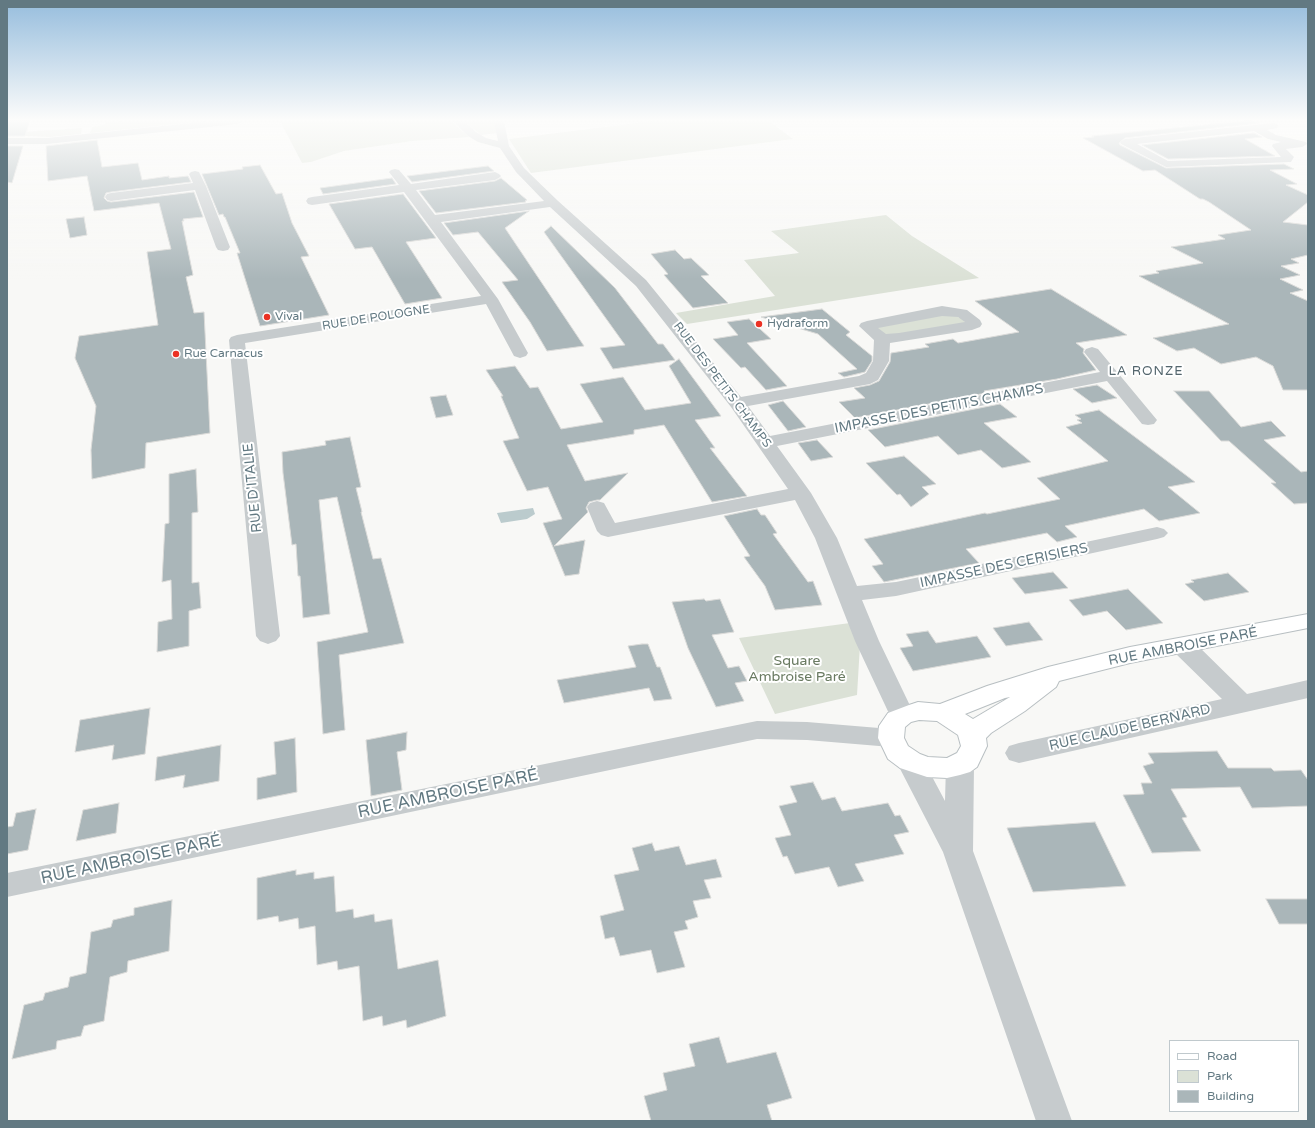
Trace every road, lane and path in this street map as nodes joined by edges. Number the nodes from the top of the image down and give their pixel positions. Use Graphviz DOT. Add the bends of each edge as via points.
graph roads {
  1 [pos="396,174"];
  2 [pos="524,174"];
  3 [pos="495,176"];
  4 [pos="407,188"];
  5 [pos="111,197"];
  6 [pos="312,200"];
  7 [pos="553,203"];
  8 [pos="432,219"];
  9 [pos="223,247"];
  10 [pos="491,299"];
  11 [pos="882,339"];
  12 [pos="237,340"];
  13 [pos="1092,352"];
  14 [pos="520,353"];
  15 [pos="1111,375"];
  16 [pos="737,403"];
  17 [pos="1148,420"];
  18 [pos="766,442"];
  19 [pos="802,493"];
  20 [pos="597,506"];
  21 [pos="1157,533"];
  22 [pos="849,594"];
  23 [pos="1308,621"];
  24 [pos="268,636"];
  25 [pos="1183,646"];
  26 [pos="1057,673"];
  27 [pos="1308,689"];
  28 [pos="1241,703"];
  29 [pos="942,713"];
  30 [pos="897,727"];
  31 [pos="972,736"];
  32 [pos="1019,753"];
  33 [pos="910,761"];
  34 [pos="960,765"];
  35 [pos="958,852"];
  36 [pos="7,886"];
  37 [pos="1054,1121"];
  1 -- 4 [label="street"];
  2 -- 7 [label="street, RUE DES PETITS CHAMPS"];
  3 -- 4 [label="street"];
  4 -- 6 [label="street"];
  4 -- 8 [label="street"];
  5 -- 9 [label="street" via="198,180"];
  7 -- 8 [label="street"];
  7 -- 16 [label="street, RUE DES PETITS CHAMPS" via="641,283"];
  8 -- 10 [label="street"];
  10 -- 12 [label="street, RUE DE POLOGNE"];
  10 -- 14 [label="street"];
  11 -- 11 [label="street" via="899,338 974,324 962,313 942,311 868,326"];
  11 -- 16 [label="street" via="881,361 872,376 864,380"];
  12 -- 24 [label="street, RUE D'ITALIE"];
  13 -- 15 [label="street"];
  15 -- 17 [label="street"];
  15 -- 18 [label="street, IMPASSE DES PETITS CHAMPS"];
  16 -- 18 [label="street, RUE DES PETITS CHAMPS"];
  18 -- 19 [label="street, RUE DES PETITS CHAMPS"];
  19 -- 20 [label="street" via="608,531"];
  19 -- 22 [label="street, RUE DES PETITS CHAMPS" via="826,538"];
  21 -- 22 [label="street, IMPASSE DES CERISIERS" via="896,589"];
  22 -- 30 [label="street, RUE DES PETITS CHAMPS"];
  23 -- 25 [label="street, RUE AMBROISE PARÉ"];
  25 -- 26 [label="street, RUE AMBROISE PARÉ" via="1130,655"];
  25 -- 28 [label="street"];
  26 -- 29 [label="street, RUE AMBROISE PARÉ" via="996,692"];
  26 -- 31 [label="street, RUE AMBROISE PARÉ" via="1016,705 982,726"];
  27 -- 28 [label="street, RUE CLAUDE BERNARD"];
  28 -- 32 [label="street, RUE CLAUDE BERNARD"];
  29 -- 30 [label="street" via="918,711"];
  29 -- 31 [label="street" via="962,723"];
  30 -- 33 [label="street" via="898,752"];
  30 -- 36 [label="street, RUE AMBROISE PARÉ" via="807,731 757,730"];
  31 -- 34 [label="street" via="973,751"];
  33 -- 34 [label="street" via="927,767 947,768"];
  33 -- 35 [label="street"];
  34 -- 35 [label="street"];
  35 -- 37 [label="street"];
}
